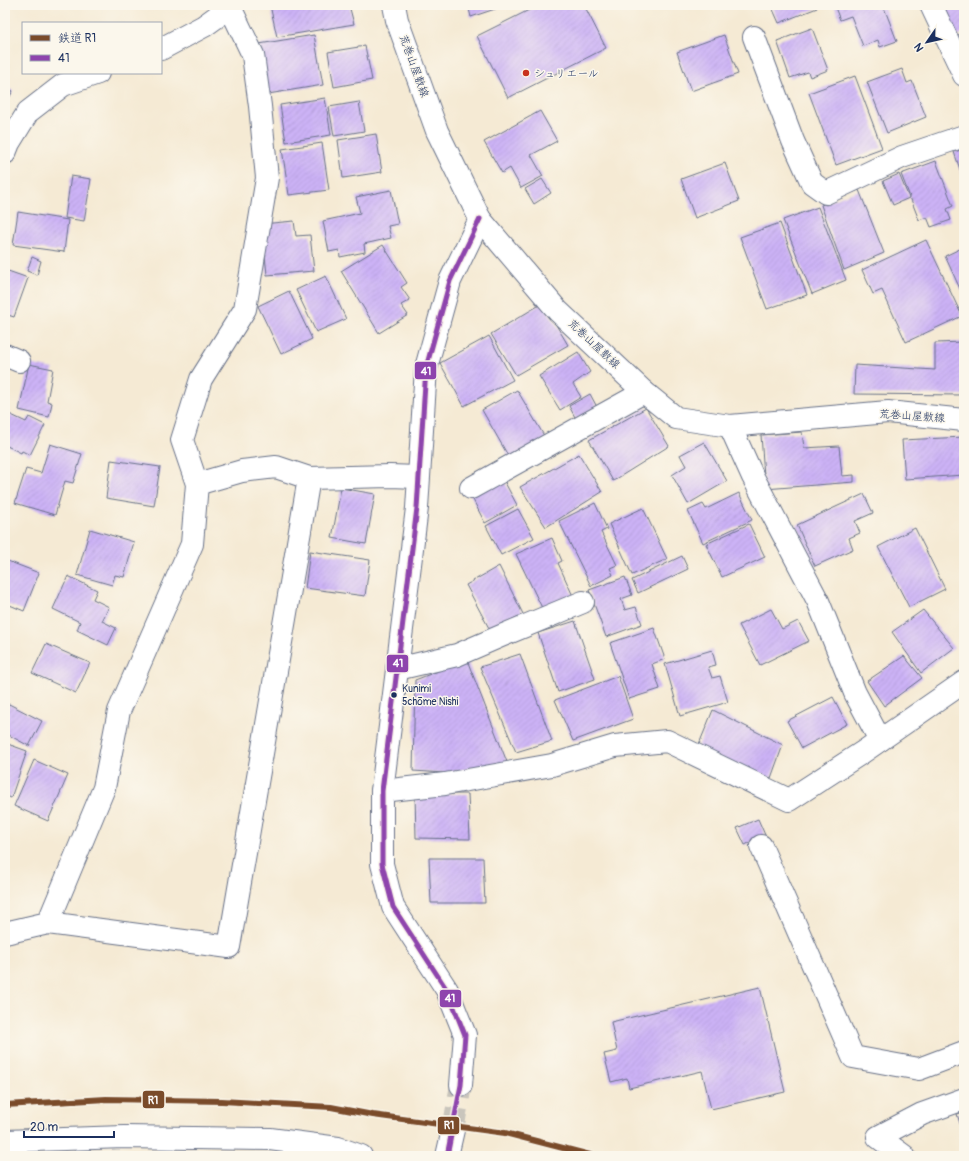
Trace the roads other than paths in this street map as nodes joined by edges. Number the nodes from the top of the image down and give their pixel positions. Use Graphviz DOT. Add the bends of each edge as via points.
graph roads {
  1 [pos="394,5"];
  2 [pos="931,5"];
  3 [pos="232,6"];
  4 [pos="754,37"];
  5 [pos="162,48"];
  6 [pos="95,74"];
  7 [pos="964,75"];
  8 [pos="964,136"];
  9 [pos="5,153"];
  10 [pos="480,219"];
  11 [pos="644,392"];
  12 [pos="964,420"];
  13 [pos="730,426"];
  14 [pos="418,477"];
  15 [pos="309,478"];
  16 [pos="197,484"];
  17 [pos="471,488"];
  18 [pos="583,602"];
  19 [pos="397,669"];
  20 [pos="964,682"];
  21 [pos="880,740"];
  22 [pos="382,791"];
  23 [pos="761,846"];
  24 [pos="48,923"];
  25 [pos="5,933"];
  26 [pos="964,1052"];
  27 [pos="461,1085"];
  28 [pos="964,1099"];
  29 [pos="453,1130"];
  30 [pos="5,1141"];
  31 [pos="361,1156"];
  32 [pos="447,1156"];
  33 [pos="904,1156"];
  1 -- 10 [label="street, 荒巻山屋敷線" via="438,131"];
  2 -- 7 [label="street"];
  3 -- 5 [label="street" via="204,26"];
  3 -- 16 [label="street" via="253,55 267,178 245,309 201,379 182,440"];
  4 -- 8 [label="street" via="793,141 812,183 826,193 902,157"];
  6 -- 9 [label="street" via="63,85 28,112"];
  10 -- 11 [label="street, 荒巻山屋敷線" via="558,311"];
  10 -- 14 [label="street" via="450,281 426,368"];
  11 -- 13 [label="street, 荒巻山屋敷線" via="676,418"];
  11 -- 17 [label="street"];
  12 -- 13 [label="street, 荒巻山屋敷線" via="888,412"];
  13 -- 21 [label="street" via="818,601 855,693"];
  14 -- 15 [label="street"];
  14 -- 19 [label="street" via="417,508"];
  15 -- 16 [label="street" via="276,467 242,471"];
  15 -- 24 [label="street" via="229,947"];
  16 -- 24 [label="street" via="192,544 119,711 104,788"];
  18 -- 19 [label="street" via="457,655"];
  19 -- 22 [label="street"];
  20 -- 21 [label="street"];
  21 -- 22 [label="street" via="789,800 667,741 616,746 552,765 444,784"];
  22 -- 27 [label="street" via="382,864 393,907 447,990 465,1035"];
  23 -- 26 [label="street" via="853,1057 919,1069"];
  24 -- 25 [label="street"];
  28 -- 33 [label="street" via="922,1114 878,1137"];
  29 -- 32 [label="street"];
  30 -- 31 [label="street" via="124,1137 270,1139 338,1148"];
}
